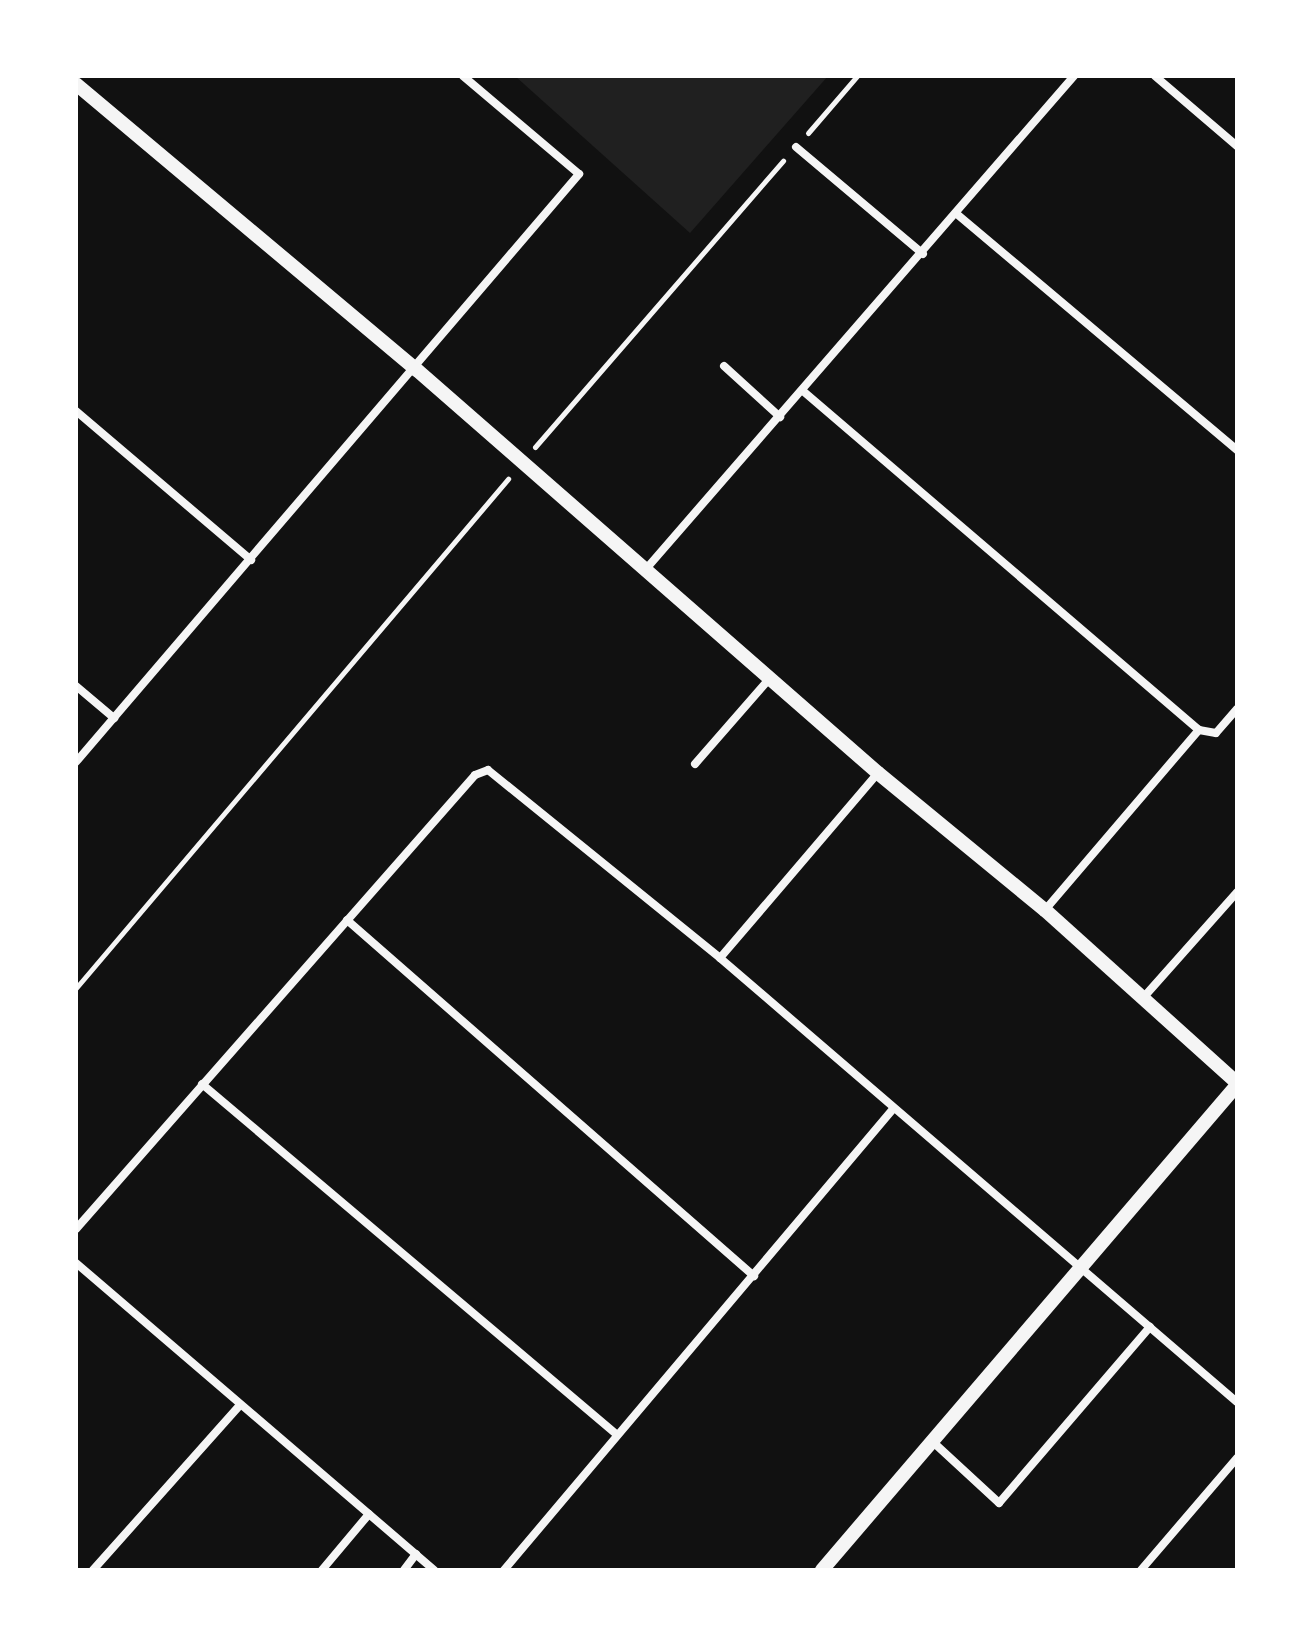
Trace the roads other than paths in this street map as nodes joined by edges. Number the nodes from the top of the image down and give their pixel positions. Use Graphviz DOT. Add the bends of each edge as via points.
graph roads {
  1 [pos="463,76"];
  2 [pos="1074,76"];
  3 [pos="1155,76"];
  4 [pos="76,84"];
  5 [pos="1237,146"];
  6 [pos="796,147"];
  7 [pos="958,215"];
  8 [pos="923,254"];
  9 [pos="724,366"];
  10 [pos="417,370"];
  11 [pos="803,391"];
  12 [pos="76,411"];
  13 [pos="780,417"];
  14 [pos="1237,450"];
  15 [pos="251,560"];
  16 [pos="646,569"];
  17 [pos="770,678"];
  18 [pos="76,686"];
  19 [pos="1237,709"];
  20 [pos="114,718"];
  21 [pos="1199,730"];
  22 [pos="76,762"];
  23 [pos="695,764"];
  24 [pos="878,773"];
  25 [pos="1237,892"];
  26 [pos="1045,910"];
  27 [pos="347,920"];
  28 [pos="720,958"];
  29 [pos="1143,998"];
  30 [pos="202,1084"];
  31 [pos="1237,1084"];
  32 [pos="893,1109"];
  33 [pos="76,1229"];
  34 [pos="76,1263"];
  35 [pos="1081,1268"];
  36 [pos="754,1276"];
  37 [pos="1150,1327"];
  38 [pos="1237,1402"];
  39 [pos="238,1407"];
  40 [pos="615,1433"];
  41 [pos="933,1442"];
  42 [pos="1237,1458"];
  43 [pos="369,1514"];
  44 [pos="416,1554"];
  45 [pos="93,1570"];
  46 [pos="322,1570"];
  47 [pos="404,1570"];
  48 [pos="434,1570"];
  49 [pos="504,1570"];
  50 [pos="822,1570"];
  51 [pos="1141,1570"];
  1 -- 10 [label="street" via="579,174"];
  2 -- 7 [label="street"];
  3 -- 5 [label="street"];
  4 -- 10 [label="street"];
  6 -- 8 [label="street"];
  7 -- 8 [label="street"];
  7 -- 14 [label="street"];
  8 -- 11 [label="street"];
  9 -- 13 [label="street"];
  10 -- 15 [label="street"];
  10 -- 16 [label="street"];
  11 -- 13 [label="street"];
  11 -- 21 [label="street"];
  12 -- 15 [label="street"];
  13 -- 16 [label="street"];
  15 -- 20 [label="street"];
  16 -- 17 [label="street"];
  17 -- 23 [label="street"];
  17 -- 24 [label="street"];
  18 -- 20 [label="street"];
  19 -- 21 [label="street" via="1216,733"];
  20 -- 22 [label="street"];
  21 -- 26 [label="street"];
  24 -- 26 [label="street"];
  24 -- 28 [label="street"];
  25 -- 29 [label="street"];
  26 -- 29 [label="street"];
  27 -- 28 [label="street" via="475,775 488,770"];
  27 -- 30 [label="street"];
  27 -- 36 [label="street"];
  28 -- 32 [label="street"];
  29 -- 31 [label="street"];
  30 -- 33 [label="street"];
  30 -- 40 [label="street"];
  31 -- 35 [label="street"];
  32 -- 35 [label="street"];
  32 -- 36 [label="street"];
  34 -- 39 [label="street"];
  35 -- 37 [label="street"];
  35 -- 41 [label="street"];
  36 -- 40 [label="street"];
  37 -- 38 [label="street"];
  37 -- 41 [label="street" via="999,1503"];
  39 -- 43 [label="street"];
  39 -- 45 [label="street"];
  40 -- 49 [label="street"];
  41 -- 50 [label="street"];
  42 -- 51 [label="street"];
  43 -- 44 [label="street"];
  43 -- 46 [label="street"];
  44 -- 47 [label="street"];
  44 -- 48 [label="street"];
}
